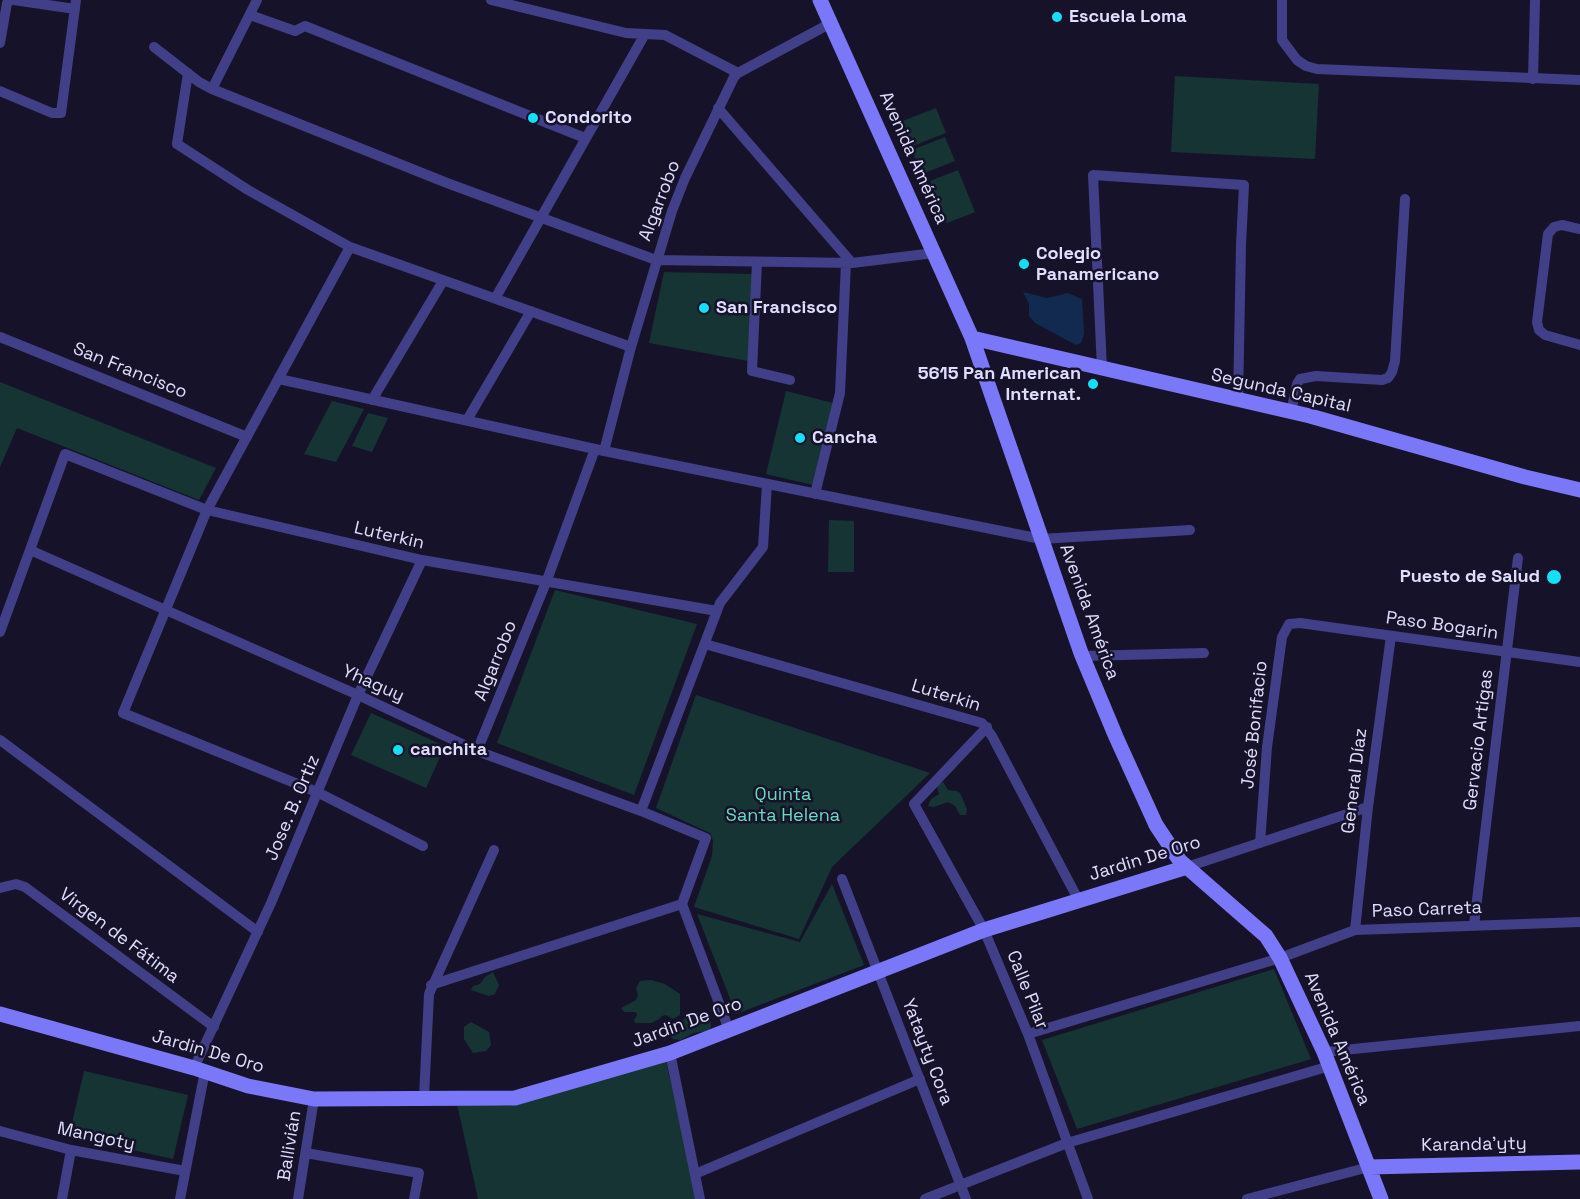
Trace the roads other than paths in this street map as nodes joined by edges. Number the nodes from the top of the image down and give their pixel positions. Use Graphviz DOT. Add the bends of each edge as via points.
graph roads {
  1 [pos="13,0"];
  2 [pos="257,0"];
  3 [pos="491,0"];
  4 [pos="820,0"];
  5 [pos="1282,0"];
  6 [pos="1535,0"];
  7 [pos="75,5"];
  8 [pos="250,15"];
  9 [pos="831,23"];
  10 [pos="645,34"];
  11 [pos="0,43"];
  12 [pos="154,48"];
  13 [pos="188,73"];
  14 [pos="738,73"];
  15 [pos="1533,79"];
  16 [pos="1580,80"];
  17 [pos="212,89"];
  18 [pos="0,91"];
  19 [pos="718,108"];
  20 [pos="585,138"];
  21 [pos="1405,199"];
  22 [pos="542,218"];
  23 [pos="1580,229"];
  24 [pos="350,247"];
  25 [pos="934,253"];
  26 [pos="656,260"];
  27 [pos="757,262"];
  28 [pos="849,263"];
  29 [pos="443,281"];
  30 [pos="496,297"];
  31 [pos="531,311"];
  32 [pos="0,337"];
  33 [pos="972,338"];
  34 [pos="1580,345"];
  35 [pos="631,347"];
  36 [pos="1102,369"];
  37 [pos="279,379"];
  38 [pos="790,380"];
  39 [pos="372,399"];
  40 [pos="1238,401"];
  41 [pos="1291,412"];
  42 [pos="467,420"];
  43 [pos="247,437"];
  44 [pos="599,450"];
  45 [pos="767,484"];
  46 [pos="1580,490"];
  47 [pos="816,494"];
  48 [pos="207,510"];
  49 [pos="1190,530"];
  50 [pos="1041,539"];
  51 [pos="30,550"];
  52 [pos="1518,558"];
  53 [pos="422,560"];
  54 [pos="547,580"];
  55 [pos="164,611"];
  56 [pos="717,611"];
  57 [pos="1300,623"];
  58 [pos="0,632"];
  59 [pos="1391,636"];
  60 [pos="705,644"];
  61 [pos="1507,652"];
  62 [pos="1204,653"];
  63 [pos="1082,656"];
  64 [pos="1580,662"];
  65 [pos="358,695"];
  66 [pos="987,727"];
  67 [pos="0,740"];
  68 [pos="477,751"];
  69 [pos="316,792"];
  70 [pos="1368,807"];
  71 [pos="641,811"];
  72 [pos="1260,843"];
  73 [pos="423,846"];
  74 [pos="494,850"];
  75 [pos="1187,867"];
  76 [pos="842,879"];
  77 [pos="0,888"];
  78 [pos="1079,901"];
  79 [pos="682,904"];
  80 [pos="1580,922"];
  81 [pos="1474,926"];
  82 [pos="984,930"];
  83 [pos="1355,930"];
  84 [pos="258,932"];
  85 [pos="1280,958"];
  86 [pos="878,970"];
  87 [pos="431,985"];
  88 [pos="0,1014"];
  89 [pos="1580,1026"];
  90 [pos="214,1027"];
  91 [pos="729,1030"];
  92 [pos="1028,1034"];
  93 [pos="669,1053"];
  94 [pos="1327,1059"];
  95 [pos="200,1070"];
  96 [pos="920,1079"];
  97 [pos="424,1097"];
  98 [pos="314,1099"];
  99 [pos="0,1131"];
  100 [pos="1067,1143"];
  101 [pos="71,1150"];
  102 [pos="306,1153"];
  103 [pos="1580,1162"];
  104 [pos="1369,1167"];
  105 [pos="185,1171"];
  106 [pos="695,1174"];
  107 [pos="960,1185"];
  108 [pos="62,1199"];
  109 [pos="180,1199"];
  110 [pos="298,1199"];
  111 [pos="414,1199"];
  112 [pos="699,1199"];
  113 [pos="925,1199"];
  114 [pos="966,1199"];
  115 [pos="1088,1199"];
  116 [pos="1247,1199"];
  117 [pos="1381,1199"];
  1 -- 7 [label="street"];
  1 -- 11 [label="street" via="7,3"];
  2 -- 8 [label="street"];
  3 -- 10 [label="street" via="626,33"];
  4 -- 9 [label="street, Avenida América"];
  5 -- 15 [label="street" via="1282,40 1306,66"];
  6 -- 15 [label="street"];
  7 -- 18 [label="street" via="60,112 51,113"];
  8 -- 17 [label="street"];
  8 -- 20 [label="street" via="295,30 305,26"];
  9 -- 14 [label="street"];
  9 -- 25 [label="street, Avenida América"];
  10 -- 14 [label="street" via="665,35"];
  10 -- 20 [label="street"];
  12 -- 13 [label="street"];
  13 -- 17 [label="street"];
  13 -- 24 [label="street" via="177,144 248,190"];
  14 -- 19 [label="street, Algarrobo"];
  15 -- 16 [label="street"];
  17 -- 22 [label="street"];
  19 -- 26 [label="street, Algarrobo" via="685,178"];
  19 -- 28 [label="street"];
  20 -- 22 [label="street"];
  21 -- 41 [label="street" via="1392,372 1388,378 1371,381 1316,376 1300,379"];
  22 -- 26 [label="street"];
  22 -- 30 [label="street"];
  23 -- 34 [label="street" via="1562,225 1548,234 1537,322 1545,335"];
  24 -- 29 [label="street"];
  24 -- 37 [label="street"];
  25 -- 28 [label="street"];
  25 -- 33 [label="street, Avenida América"];
  26 -- 27 [label="street"];
  26 -- 35 [label="street, Algarrobo"];
  27 -- 28 [label="street"];
  27 -- 38 [label="street" via="752,371"];
  28 -- 47 [label="street" via="840,393"];
  29 -- 30 [label="street"];
  29 -- 39 [label="street"];
  30 -- 31 [label="street"];
  31 -- 35 [label="street"];
  31 -- 42 [label="street"];
  32 -- 43 [label="street, San Francisco"];
  33 -- 36 [label="street, Segunda Capital"];
  33 -- 50 [label="street, Avenida América"];
  35 -- 44 [label="street, Algarrobo"];
  36 -- 40 [label="street, Segunda Capital"];
  36 -- 40 [label="street" via="1093,175 1244,185"];
  37 -- 39 [label="street"];
  37 -- 43 [label="street"];
  39 -- 42 [label="street"];
  40 -- 41 [label="street, Segunda Capital"];
  41 -- 46 [label="street, Segunda Capital"];
  42 -- 44 [label="street"];
  43 -- 48 [label="street"];
  44 -- 45 [label="street"];
  44 -- 54 [label="street, Algarrobo"];
  45 -- 47 [label="street"];
  45 -- 56 [label="street" via="763,547"];
  47 -- 50 [label="street"];
  48 -- 51 [label="street, Luterkin" via="65,454"];
  48 -- 53 [label="street, Luterkin"];
  48 -- 55 [label="street"];
  49 -- 50 [label="street"];
  50 -- 63 [label="street, Avenida América"];
  51 -- 55 [label="street, Yhaguy"];
  51 -- 58 [label="street"];
  52 -- 61 [label="street, Gervacio Artigas"];
  53 -- 54 [label="street, Luterkin"];
  53 -- 65 [label="street, Jose. B. Ortiz"];
  54 -- 56 [label="street, Luterkin"];
  54 -- 68 [label="street, Algarrobo"];
  55 -- 65 [label="street, Yhaguy"];
  55 -- 69 [label="street" via="123,713"];
  56 -- 60 [label="street"];
  57 -- 59 [label="street, Paso Bogarin"];
  57 -- 72 [label="street, José Bonifacio" via="1289,624 1282,637 1267,747"];
  59 -- 61 [label="street, Paso Bogarin"];
  59 -- 70 [label="street, General Díaz"];
  60 -- 66 [label="street, Luterkin" via="968,718"];
  60 -- 71 [label="street"];
  61 -- 64 [label="street, Paso Bogarin"];
  61 -- 81 [label="street, Gervacio Artigas"];
  62 -- 63 [label="street"];
  63 -- 75 [label="street, Avenida América" via="1156,825"];
  65 -- 68 [label="street, Yhaguy"];
  65 -- 69 [label="street, Jose. B. Ortiz"];
  66 -- 78 [label="street, Luterkin"];
  66 -- 82 [label="street, Calle Pilar" via="914,804"];
  67 -- 84 [label="street"];
  68 -- 71 [label="street, Yhaguy"];
  69 -- 73 [label="street"];
  69 -- 84 [label="street, Jose. B. Ortiz"];
  70 -- 72 [label="street, Jardin De Oro"];
  70 -- 83 [label="street, General Díaz"];
  71 -- 79 [label="street, Yhaguy" via="706,838"];
  72 -- 75 [label="street, Jardin De Oro"];
  74 -- 87 [label="street"];
  75 -- 78 [label="street, Jardin De Oro"];
  75 -- 85 [label="street, Avenida América" via="1266,936"];
  76 -- 86 [label="street, Yatayty Cora"];
  77 -- 90 [label="street, Virgen de Fátima" via="16,884 25,887"];
  78 -- 82 [label="street, Jardin De Oro"];
  79 -- 87 [label="street"];
  79 -- 91 [label="street"];
  80 -- 81 [label="street, Paso Carreta"];
  81 -- 83 [label="street, Paso Carreta"];
  82 -- 86 [label="street, Jardin De Oro"];
  82 -- 92 [label="street, Calle Pilar"];
  83 -- 85 [label="street, Paso Carreta"];
  84 -- 90 [label="street, Jose. B. Ortiz"];
  85 -- 92 [label="street, Paso Carreta"];
  85 -- 94 [label="street, Avenida América"];
  86 -- 91 [label="street, Jardin De Oro"];
  86 -- 96 [label="street, Yatayty Cora"];
  87 -- 97 [label="street"];
  88 -- 95 [label="street, Jardin De Oro"];
  89 -- 94 [label="street"];
  90 -- 95 [label="street, Jose. B. Ortiz"];
  91 -- 93 [label="street, Jardin De Oro"];
  92 -- 100 [label="street, Calle Pilar"];
  93 -- 97 [label="street, Jardin De Oro" via="515,1098"];
  93 -- 106 [label="street"];
  94 -- 100 [label="street"];
  94 -- 104 [label="street, Avenida América"];
  95 -- 98 [label="street, Jardin De Oro" via="249,1086"];
  95 -- 105 [label="street, Jose. B. Ortiz"];
  96 -- 106 [label="street"];
  96 -- 107 [label="street, Yatayty Cora"];
  97 -- 98 [label="street, Jardin De Oro"];
  98 -- 102 [label="street, Ballivián"];
  99 -- 101 [label="street, Mangoty"];
  100 -- 107 [label="street"];
  100 -- 115 [label="street, Calle Pilar"];
  101 -- 105 [label="street, Mangoty"];
  101 -- 108 [label="street"];
  102 -- 110 [label="street, Ballivián"];
  102 -- 111 [label="street" via="419,1173"];
  103 -- 104 [label="street, Karanda'yty"];
  104 -- 116 [label="street"];
  104 -- 117 [label="street, Avenida América"];
  105 -- 109 [label="street, Jose. B. Ortiz"];
  106 -- 112 [label="street"];
  107 -- 113 [label="street"];
  107 -- 114 [label="street, Yatayty Cora"];
}
